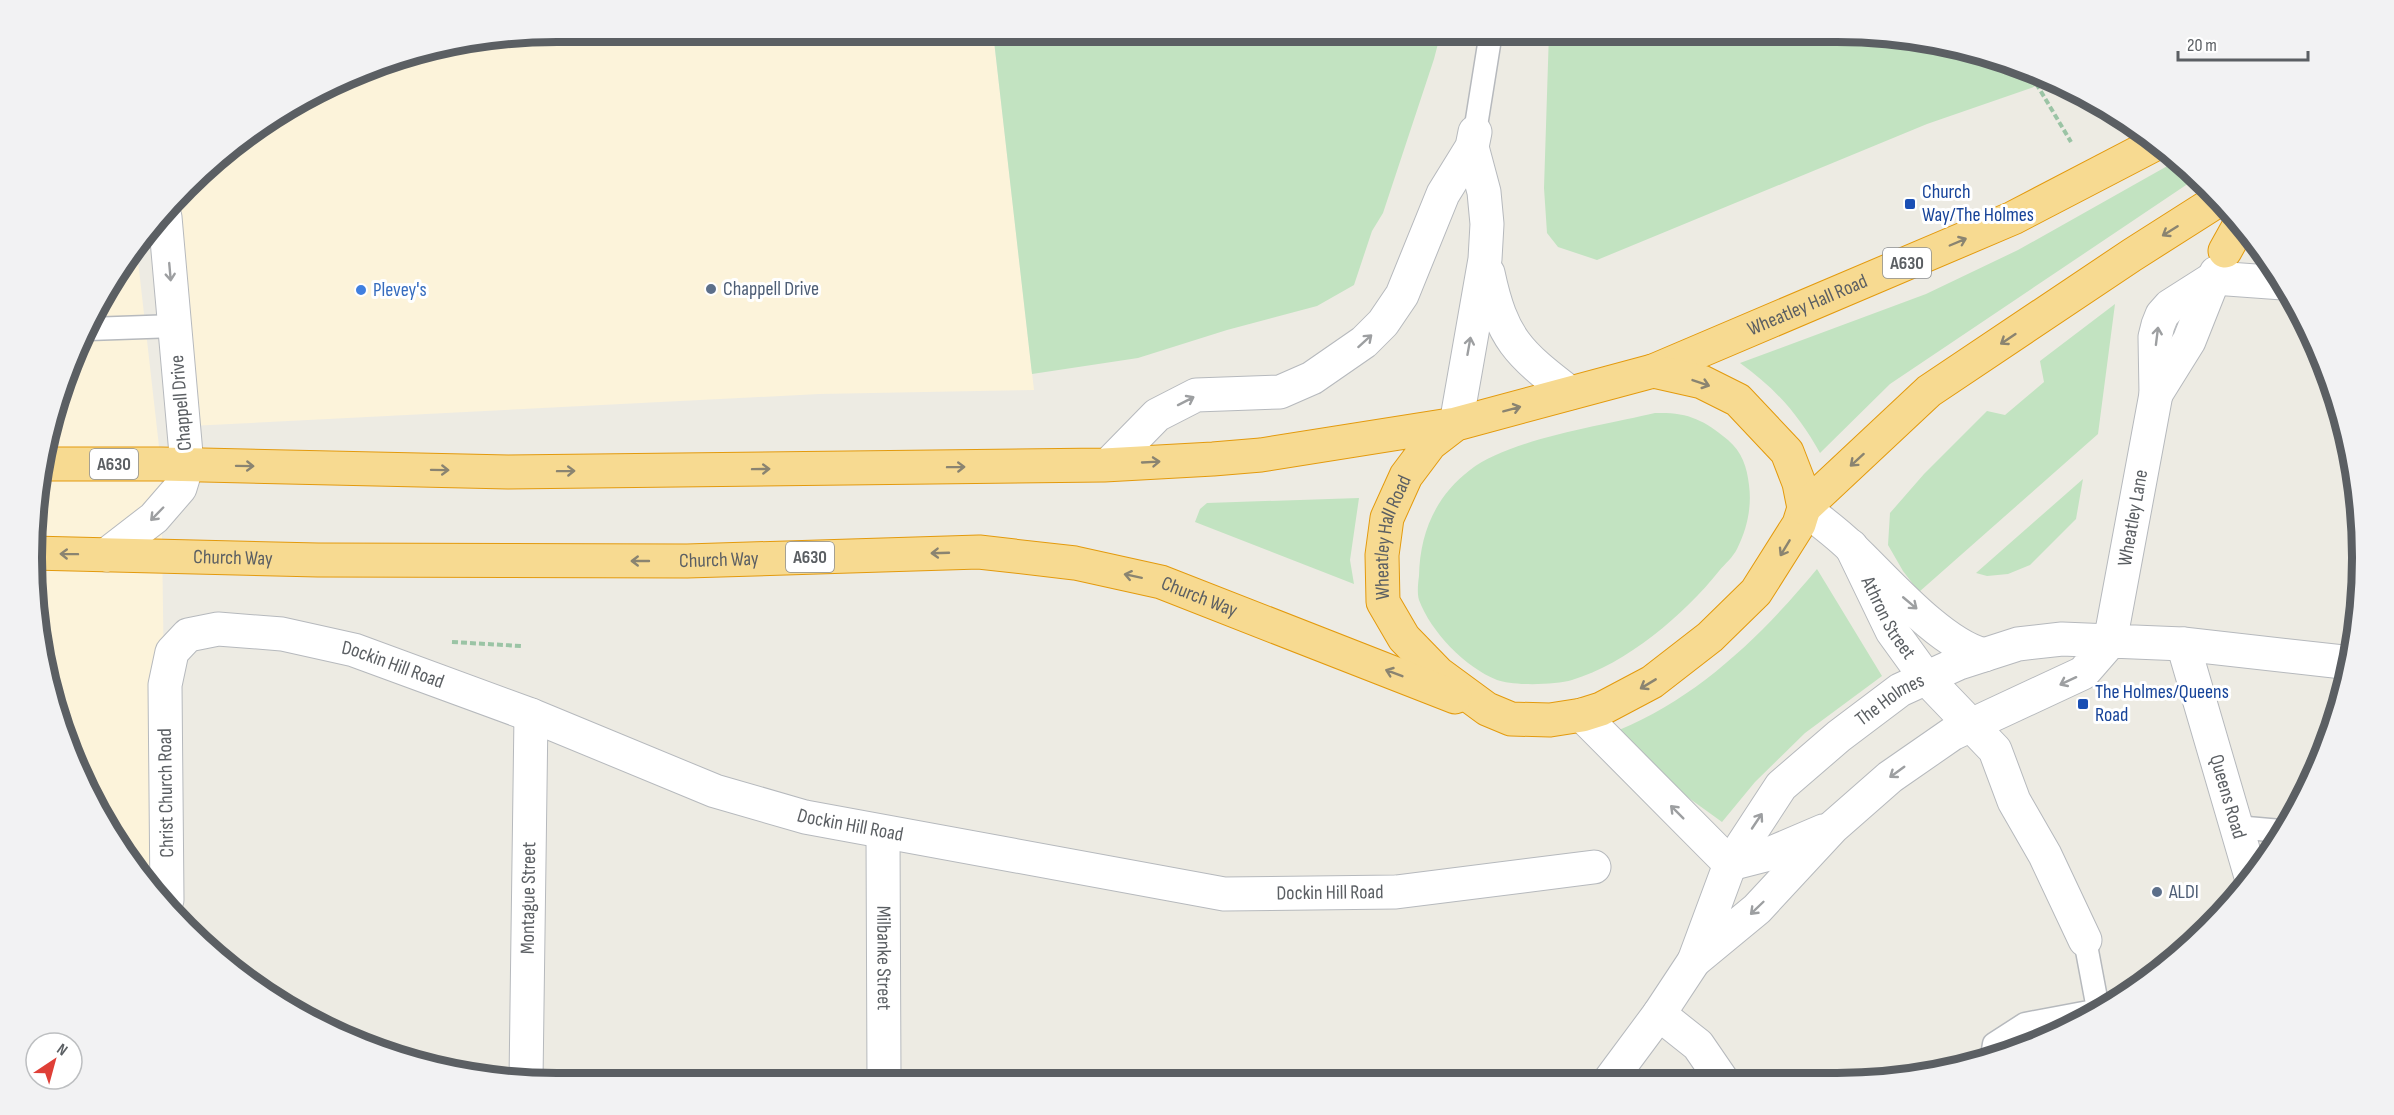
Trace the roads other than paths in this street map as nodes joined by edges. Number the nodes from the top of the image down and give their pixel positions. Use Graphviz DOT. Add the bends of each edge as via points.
graph roads {
  1 [pos="1489,42"];
  2 [pos="1473,140"];
  3 [pos="2148,148"];
  4 [pos="2212,205"];
  5 [pos="166,223"];
  6 [pos="2227,251"];
  7 [pos="1485,259"];
  8 [pos="2267,274"];
  9 [pos="175,326"];
  10 [pos="96,329"];
  11 [pos="1653,371"];
  12 [pos="1570,393"];
  13 [pos="1456,424"];
  14 [pos="51,464"];
  15 [pos="1109,464"];
  16 [pos="187,465"];
  17 [pos="1804,508"];
  18 [pos="1851,546"];
  19 [pos="42,553"];
  20 [pos="106,555"];
  21 [pos="2110,642"];
  22 [pos="2183,644"];
  23 [pos="1984,655"];
  24 [pos="2341,662"];
  25 [pos="1917,683"];
  26 [pos="165,686"];
  27 [pos="1487,709"];
  28 [pos="531,715"];
  29 [pos="1582,715"];
  30 [pos="1962,729"];
  31 [pos="1833,827"];
  32 [pos="2236,827"];
  33 [pos="2273,830"];
  34 [pos="883,834"];
  35 [pos="1730,864"];
  36 [pos="1594,867"];
  37 [pos="2248,867"];
  38 [pos="167,893"];
  39 [pos="2085,940"];
  40 [pos="1694,961"];
  41 [pos="2097,1002"];
  42 [pos="1659,1014"];
  43 [pos="2074,1015"];
  44 [pos="1993,1048"];
  45 [pos="526,1072"];
  46 [pos="884,1073"];
  47 [pos="1615,1073"];
  48 [pos="1717,1073"];
  1 -- 2 [label="lane"];
  2 -- 7 [label="street" via="1487,208"];
  15 -- 2 [label="street, one-way" via="1157,416 1196,395 1280,392 1312,378 1364,342 1383,324 1402,294 1443,194"];
  11 -- 3 [label="highway, Wheatley Hall Road / A630, one-way" via="2013,218"];
  4 -- 17 [label="highway, Wheatley Hall Road, one-way" via="1929,391"];
  5 -- 9 [label="street, Chappell Drive, one-way"];
  6 -- 8 [label="street"];
  6 -- 21 [label="street, Wheatley Lane" via="2162,315 2155,337 2156,394"];
  7 -- 12 [label="street" via="1496,309 1509,336 1525,358"];
  13 -- 7 [label="street, one-way"];
  9 -- 10 [label="lane"];
  9 -- 16 [label="street, Chappell Drive"];
  11 -- 12 [label="highway, Wheatley Hall Road"];
  11 -- 17 [label="highway, Wheatley Hall Road, one-way" via="1702,382 1738,400 1787,452"];
  13 -- 12 [label="highway, Wheatley Hall Road, one-way"];
  15 -- 13 [label="highway, A630, one-way" via="1261,455"];
  13 -- 27 [label="highway, Wheatley Hall Road" via="1430,444 1406,476 1387,518 1382,555 1383,602 1404,638 1438,673"];
  14 -- 16 [label="highway, A630"];
  16 -- 15 [label="highway, A630, one-way" via="508,472"];
  16 -- 20 [label="street, Chappell Drive, one-way" via="180,488 160,511"];
  17 -- 18 [label="street"];
  17 -- 29 [label="highway, Wheatley Hall Road, one-way" via="1799,524 1756,592 1710,637 1652,682"];
  18 -- 23 [label="street, one-way" via="1884,582 1941,632 1969,651"];
  18 -- 25 [label="street, Athron Street"];
  20 -- 19 [label="highway, Church Way / A630, one-way"];
  27 -- 20 [label="highway, Church Way / A630, one-way" via="1161,582 1075,563 979,552 687,561"];
  21 -- 22 [label="street, The Holmes"];
  21 -- 23 [label="street, The Holmes" via="2062,639 2018,644"];
  21 -- 30 [label="street, The Holmes, one-way" via="2084,674"];
  22 -- 24 [label="street, The Holmes"];
  22 -- 32 [label="street, Queens Road"];
  23 -- 25 [label="street, The Holmes"];
  25 -- 30 [label="street, Athron Street"];
  35 -- 25 [label="street, The Holmes, one-way" via="1781,786 1839,736"];
  26 -- 28 [label="street, Dockin Hill Road" via="172,652 188,635 218,629 282,634 354,650"];
  26 -- 38 [label="street, Christ Church Road"];
  27 -- 29 [label="highway, Wheatley Hall Road" via="1511,719 1550,720"];
  28 -- 34 [label="street, Dockin Hill Road" via="715,791"];
  28 -- 45 [label="street, Montague Street"];
  35 -- 29 [label="street, one-way"];
  30 -- 31 [label="street, The Holmes, one-way" via="1890,777"];
  30 -- 39 [label="street, Athron Street" via="1995,750 2014,801"];
  31 -- 35 [label="street, The Holmes" via="1768,854"];
  31 -- 40 [label="street, The Holmes, one-way" via="1757,909"];
  32 -- 33 [label="lane"];
  32 -- 37 [label="street, Queens Road"];
  34 -- 36 [label="street, Dockin Hill Road" via="1224,894 1396,892"];
  34 -- 46 [label="street, Milbanke Street"];
  35 -- 40 [label="street, The Holmes"];
  39 -- 41 [label="lane"];
  40 -- 42 [label="street, The Holmes"];
  42 -- 47 [label="street, The Holmes"];
  42 -- 48 [label="street" via="1698,1045"];
  43 -- 44 [label="lane" via="2025,1024 1994,1044"];
}
